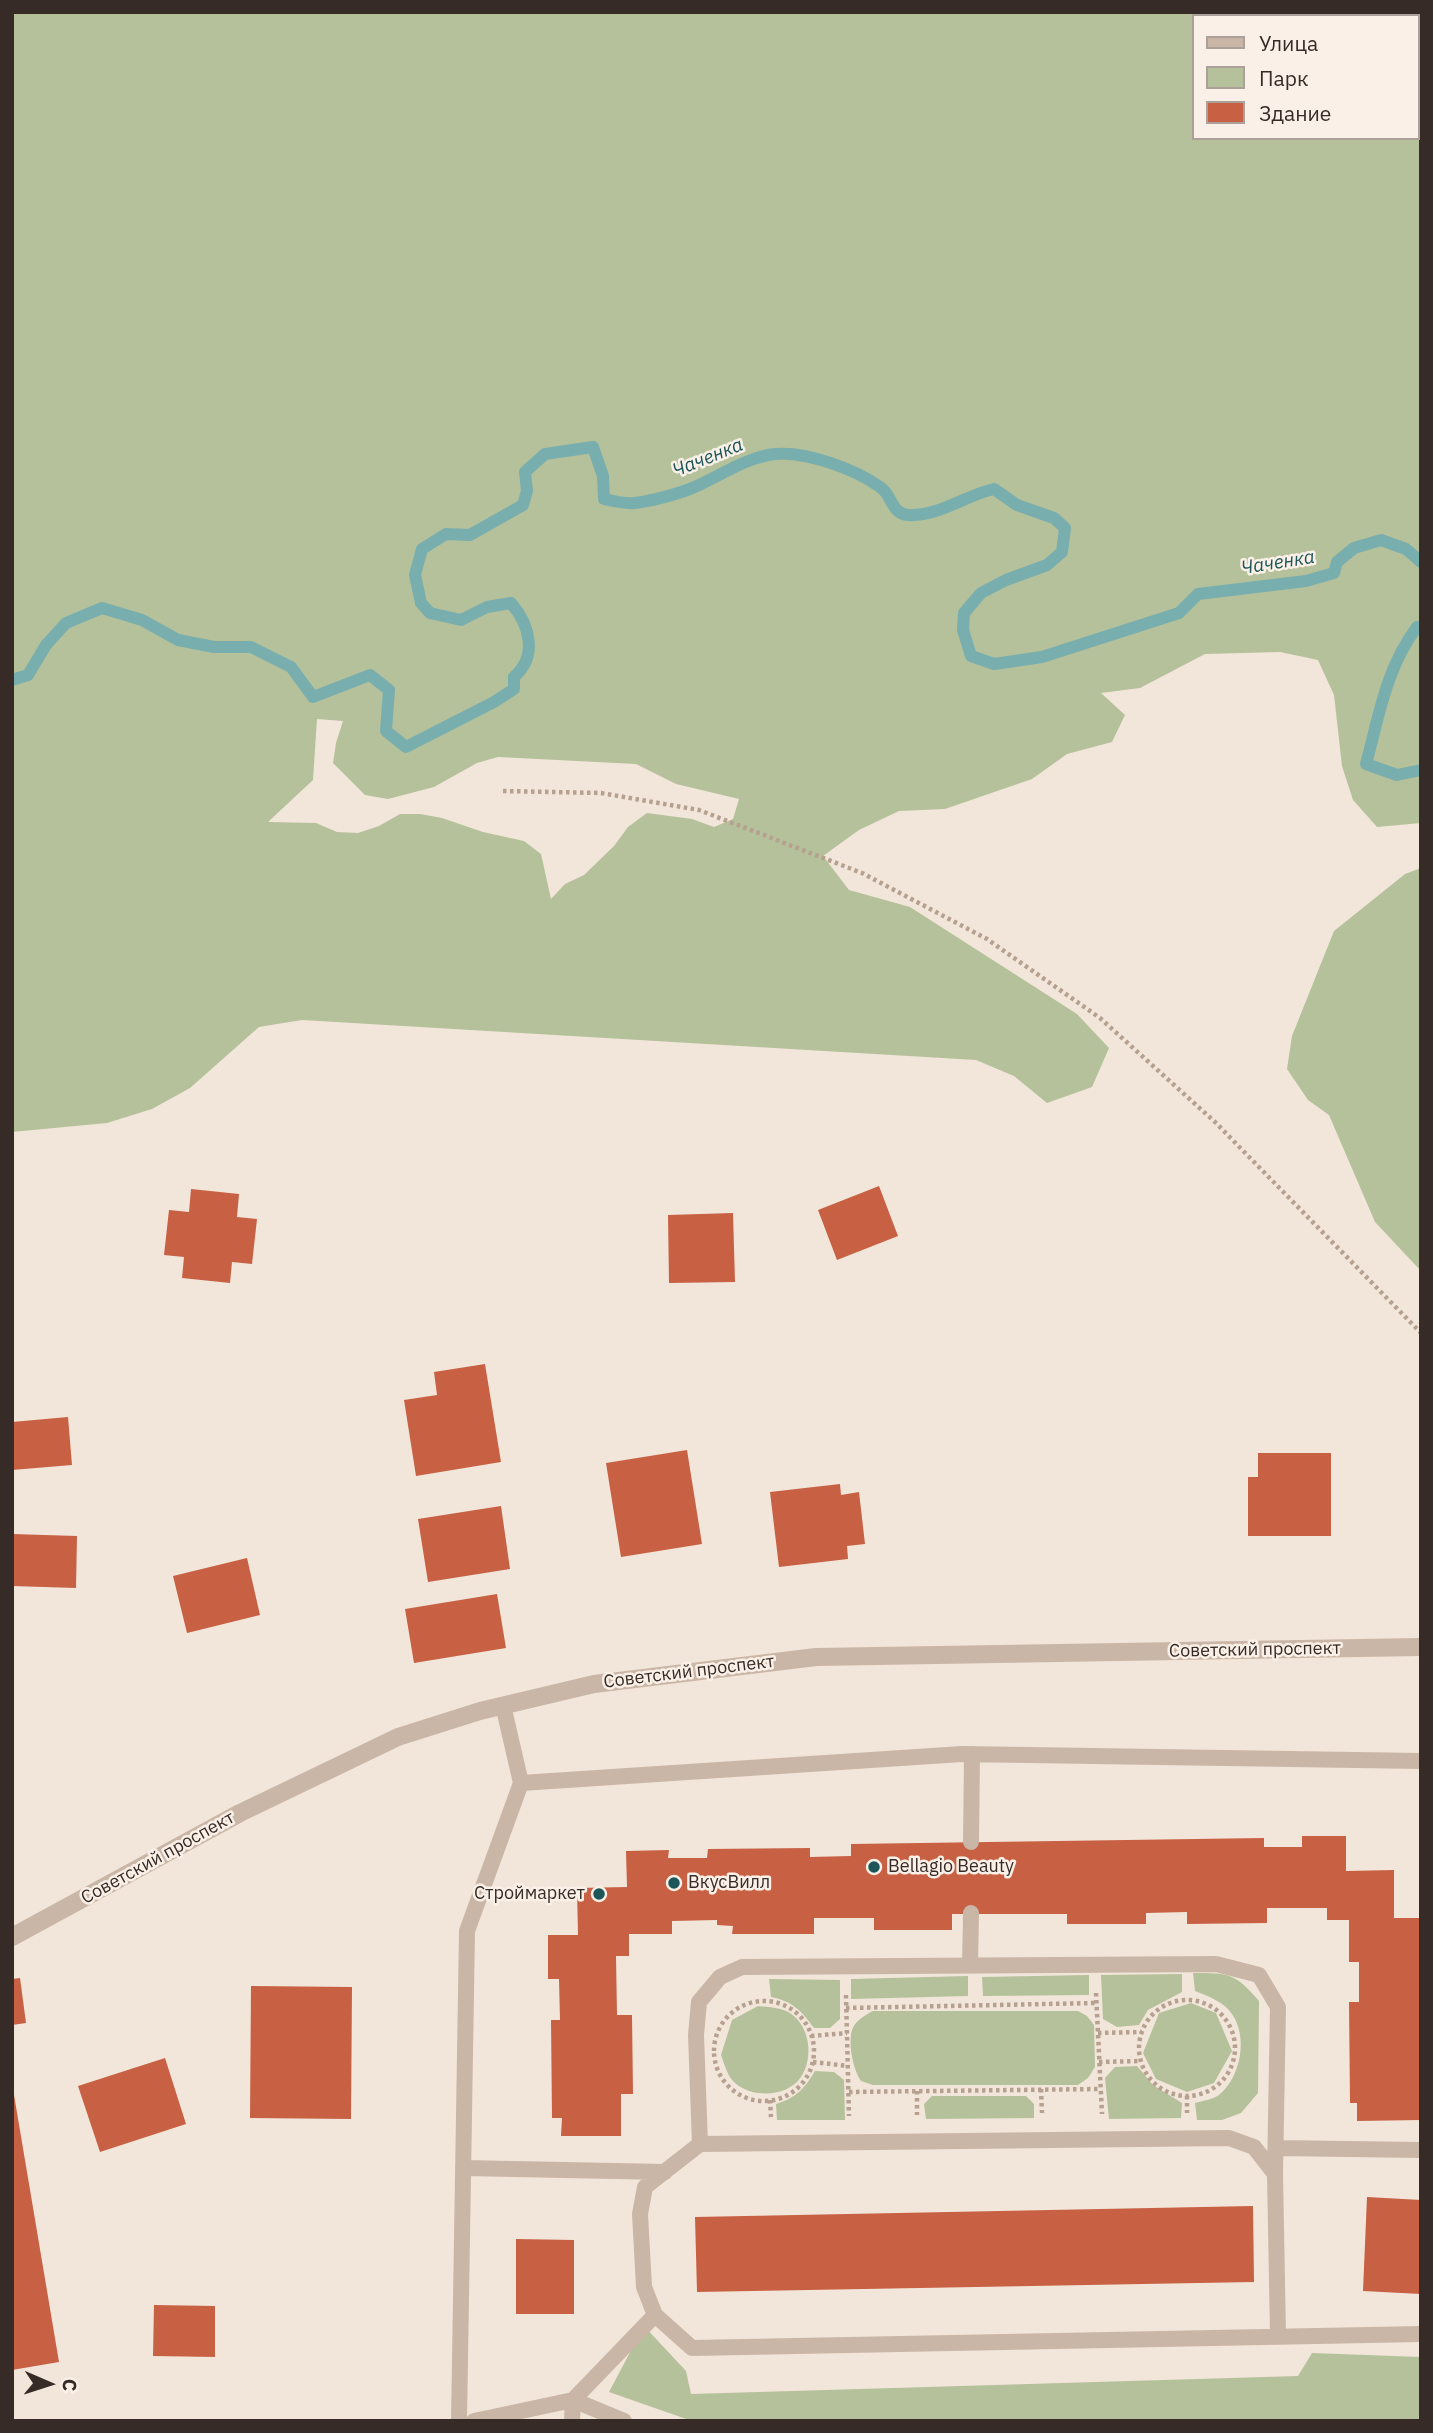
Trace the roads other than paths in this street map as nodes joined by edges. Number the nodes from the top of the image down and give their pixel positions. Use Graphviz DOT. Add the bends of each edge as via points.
graph roads {
  1 [pos="1421,1647"];
  2 [pos="503,1705"];
  3 [pos="972,1754"];
  4 [pos="1421,1761"];
  5 [pos="521,1783"];
  6 [pos="971,1842"];
  7 [pos="971,1913"];
  8 [pos="12,1937"];
  9 [pos="970,1965"];
  10 [pos="700,2144"];
  11 [pos="1276,2148"];
  12 [pos="1421,2150"];
  13 [pos="463,2168"];
  14 [pos="665,2172"];
  15 [pos="1275,2174"];
  16 [pos="655,2315"];
  17 [pos="1421,2334"];
  18 [pos="1278,2335"];
  19 [pos="573,2400"];
  20 [pos="459,2421"];
  21 [pos="474,2421"];
  22 [pos="572,2421"];
  23 [pos="625,2421"];
  1 -- 2 [label="street, Советский проспект" via="816,1657 594,1684"];
  2 -- 5 [label="lane"];
  2 -- 8 [label="street, Советский проспект" via="386,1743 240,1813"];
  3 -- 4 [label="lane"];
  3 -- 5 [label="lane"];
  3 -- 6 [label="lane"];
  5 -- 13 [label="lane" via="467,1931"];
  7 -- 9 [label="lane"];
  9 -- 10 [label="lane" via="742,1966 720,1977 699,2002"];
  9 -- 11 [label="lane" via="1216,1964 1259,1975 1278,2007"];
  10 -- 14 [label="lane"];
  10 -- 15 [label="lane" via="1229,2138 1254,2147"];
  11 -- 12 [label="lane"];
  11 -- 15 [label="lane"];
  13 -- 14 [label="lane"];
  13 -- 20 [label="lane"];
  14 -- 16 [label="lane" via="645,2187 640,2214 644,2287"];
  15 -- 18 [label="lane"];
  16 -- 18 [label="lane" via="692,2348"];
  16 -- 19 [label="lane"];
  17 -- 18 [label="lane"];
  19 -- 21 [label="lane"];
  19 -- 22 [label="lane"];
  19 -- 23 [label="lane"];
}
